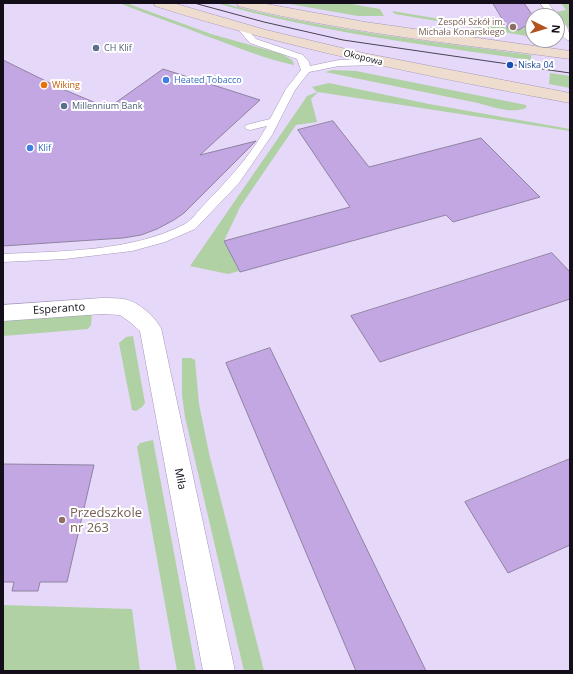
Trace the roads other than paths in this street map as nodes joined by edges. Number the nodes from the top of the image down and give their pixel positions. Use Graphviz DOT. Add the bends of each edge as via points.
graph roads {
  1 [pos="160,3"];
  2 [pos="243,3"];
  3 [pos="241,28"];
  4 [pos="570,55"];
  5 [pos="380,62"];
  6 [pos="306,70"];
  7 [pos="570,98"];
  8 [pos="274,121"];
  9 [pos="250,127"];
  10 [pos="3,258"];
  11 [pos="115,306"];
  12 [pos="3,313"];
  13 [pos="220,671"];
  1 -- 3 [label="main road, Okopowa"];
  2 -- 4 [label="main road" via="299,16"];
  3 -- 5 [label="main road, Okopowa"];
  3 -- 6 [label="lane" via="253,41 300,57"];
  5 -- 6 [label="lane" via="339,63"];
  5 -- 7 [label="main road, Okopowa"];
  6 -- 8 [label="lane" via="291,89"];
  8 -- 9 [label="lane"];
  8 -- 10 [label="lane" via="235,180 190,226 161,239 132,247 65,255"];
  11 -- 12 [label="street, Esperanto"];
  11 -- 13 [label="street, Miła" via="124,307 150,328"];
}
